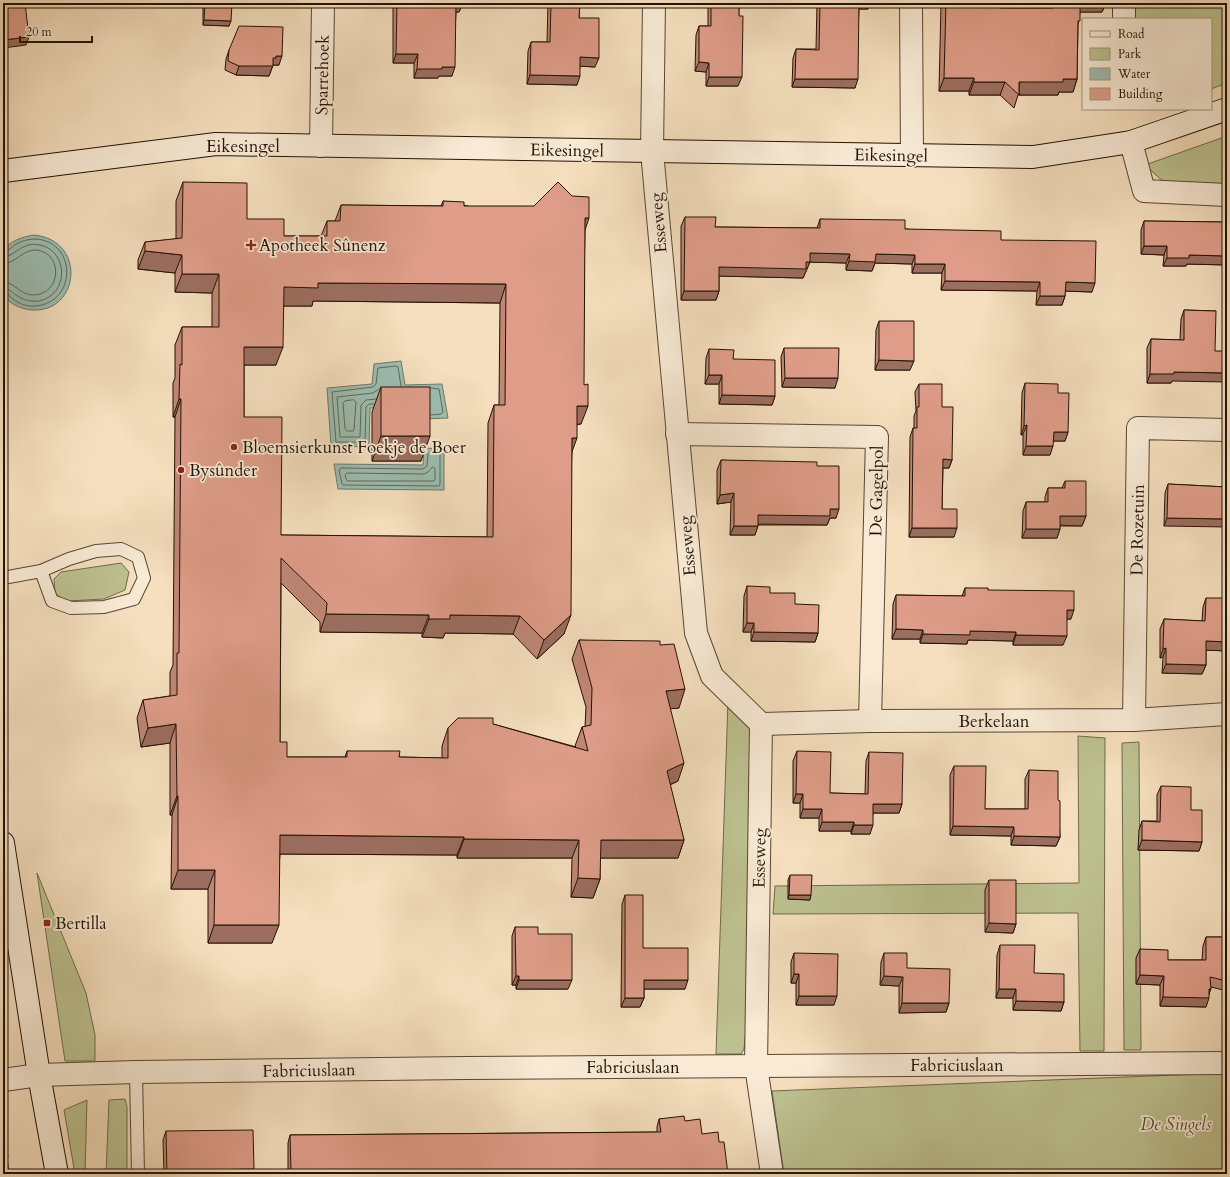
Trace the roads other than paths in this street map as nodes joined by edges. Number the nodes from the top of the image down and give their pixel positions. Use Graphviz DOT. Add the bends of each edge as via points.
graph roads {
  1 [pos="323,3"];
  2 [pos="654,3"];
  3 [pos="911,3"];
  4 [pos="1124,3"];
  5 [pos="1124,18"];
  6 [pos="1227,109"];
  7 [pos="1131,142"];
  8 [pos="321,146"];
  9 [pos="652,151"];
  10 [pos="912,156"];
  11 [pos="3,171"];
  12 [pos="1227,195"];
  13 [pos="1227,430"];
  14 [pos="677,434"];
  15 [pos="41,571"];
  16 [pos="3,578"];
  17 [pos="1227,714"];
  18 [pos="870,720"];
  19 [pos="1134,720"];
  20 [pos="761,724"];
  21 [pos="3,843"];
  22 [pos="1227,1063"];
  23 [pos="756,1066"];
  24 [pos="136,1072"];
  25 [pos="39,1075"];
  26 [pos="3,1080"];
  27 [pos="57,1174"];
  28 [pos="138,1174"];
  29 [pos="772,1174"];
  1 -- 8 [label="street, Sparrehoek"];
  2 -- 9 [label="street, Esseweg"];
  3 -- 10 [label="street"];
  4 -- 5 [label="street"];
  6 -- 7 [label="street, Eikesingel"];
  7 -- 10 [label="street, Eikesingel" via="1033,157"];
  7 -- 12 [label="street" via="1144,191"];
  8 -- 9 [label="street, Eikesingel"];
  8 -- 11 [label="street, Eikesingel" via="216,144"];
  9 -- 10 [label="street, Eikesingel"];
  9 -- 14 [label="street, Esseweg"];
  13 -- 19 [label="street, De Rozetuin" via="1138,428"];
  14 -- 18 [label="street, De Gagelpol" via="877,437"];
  14 -- 20 [label="street, Esseweg" via="696,633 712,676"];
  15 -- 15 [label="lane" via="52,601 71,608 104,607 134,599 144,578 138,557 121,549 96,551"];
  15 -- 16 [label="lane"];
  17 -- 19 [label="street, Berkelaan"];
  18 -- 19 [label="street, Berkelaan"];
  18 -- 20 [label="street, Berkelaan"];
  20 -- 23 [label="street, Esseweg"];
  21 -- 25 [label="street"];
  22 -- 23 [label="street, Fabriciuslaan"];
  23 -- 24 [label="street, Fabriciuslaan"];
  23 -- 29 [label="street, Esseweg"];
  24 -- 25 [label="street, Fabriciuslaan"];
  24 -- 28 [label="lane"];
  25 -- 26 [label="street, Fabriciuslaan"];
  25 -- 27 [label="street"];
}
